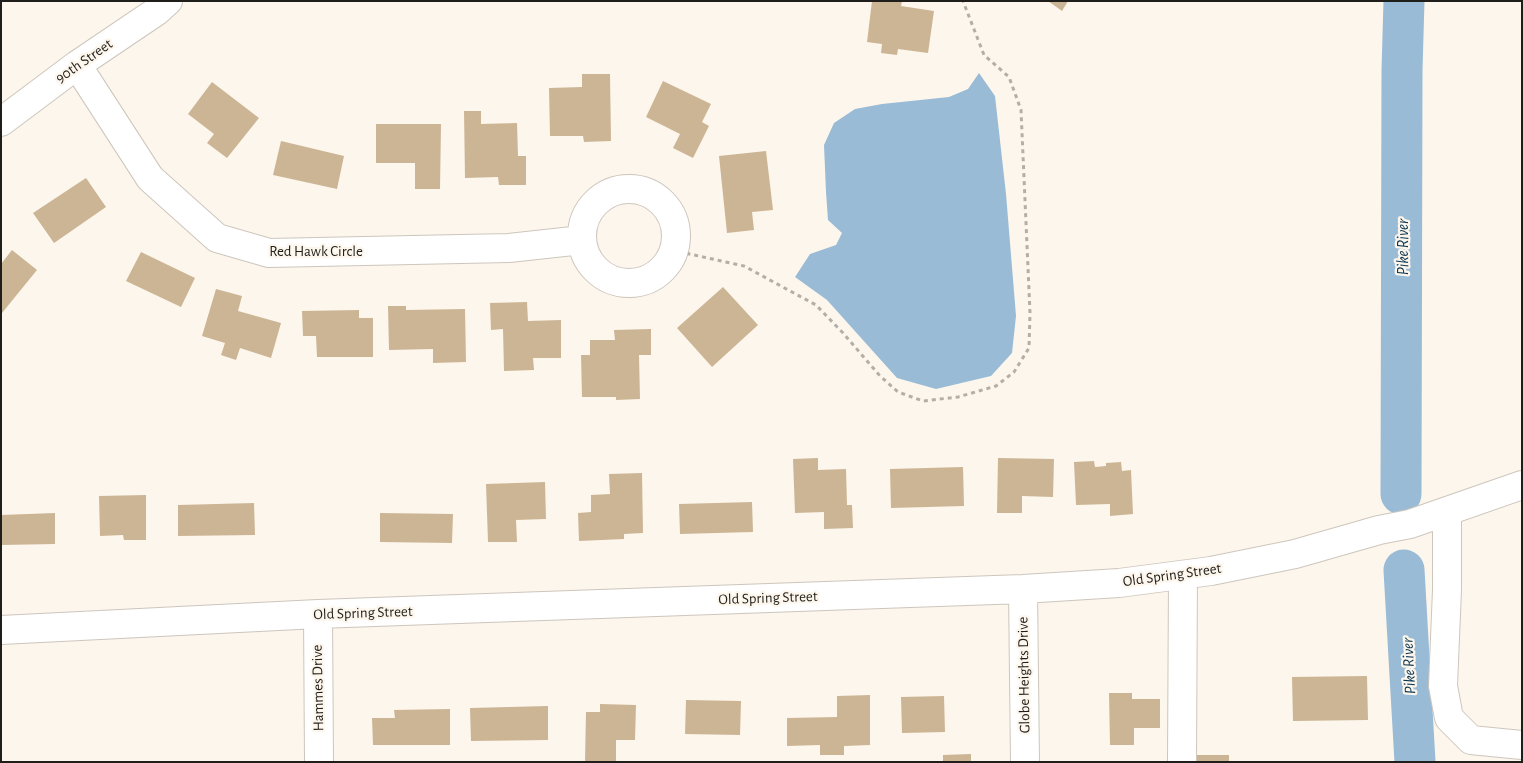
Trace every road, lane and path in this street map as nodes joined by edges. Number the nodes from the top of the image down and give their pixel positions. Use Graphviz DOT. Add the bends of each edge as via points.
graph roads {
  1 [pos="168,1"];
  2 [pos="963,1"];
  3 [pos="77,65"];
  4 [pos="1,122"];
  5 [pos="582,240"];
  6 [pos="670,256"];
  7 [pos="1522,485"];
  8 [pos="1447,511"];
  9 [pos="1183,575"];
  10 [pos="1023,589"];
  11 [pos="318,614"];
  12 [pos="1,630"];
  13 [pos="1522,745"];
  14 [pos="319,762"];
  15 [pos="1025,762"];
  16 [pos="1182,762"];
  1 -- 3 [label="street, 90th Street"];
  2 -- 6 [label="path" via="984,55 1009,77 1021,110 1030,313 1029,348 1014,372 996,386 958,397 923,401 898,392 880,376 816,305 744,266 685,253"];
  3 -- 4 [label="street, 90th Street"];
  3 -- 5 [label="street, Red Hawk Circle" via="150,178 217,238 269,253 509,248"];
  5 -- 6 [label="street" via="594,267 606,277 620,282 650,278 662,269"];
  5 -- 6 [label="street" via="583,224 589,210 614,191 630,189 658,199 669,211 675,242"];
  7 -- 8 [label="street, Old Spring Street"];
  8 -- 9 [label="street, Old Spring Street" via="1295,554"];
  8 -- 13 [label="street" via="1443,686 1449,718 1471,740"];
  9 -- 10 [label="street, Old Spring Street"];
  9 -- 16 [label="street"];
  10 -- 11 [label="street, Old Spring Street"];
  10 -- 15 [label="street, Globe Heights Drive"];
  11 -- 12 [label="street, Old Spring Street"];
  11 -- 14 [label="street, Hammes Drive"];
}
